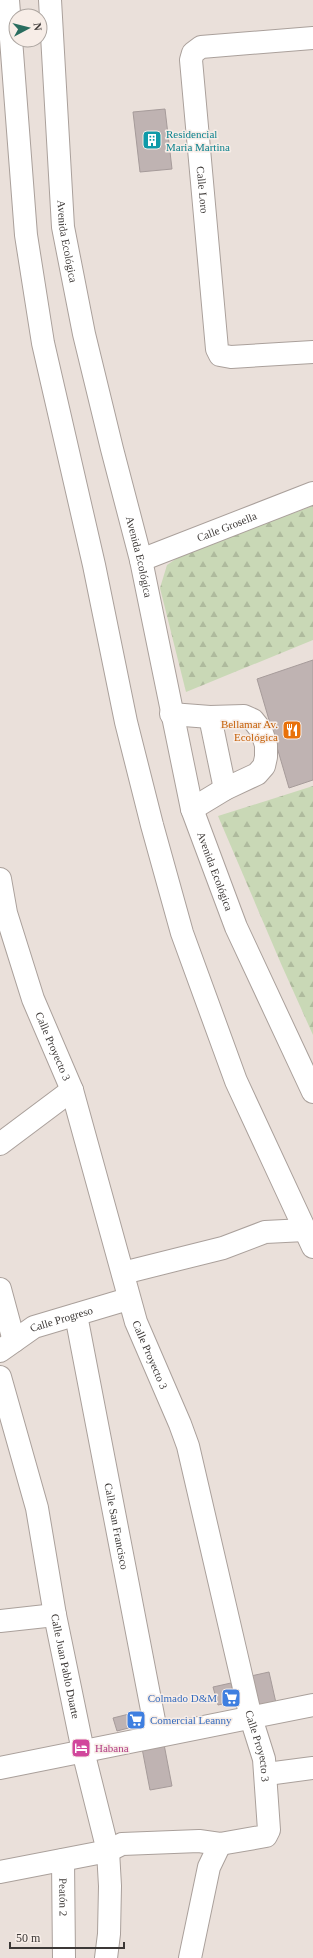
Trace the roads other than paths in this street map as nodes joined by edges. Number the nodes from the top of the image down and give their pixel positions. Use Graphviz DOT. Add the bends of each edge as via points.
graph roads {
  1 [pos="8,0"];
  2 [pos="50,0"];
  3 [pos="313,38"];
  4 [pos="313,352"];
  5 [pos="313,493"];
  6 [pos="141,560"];
  7 [pos="171,714"];
  8 [pos="210,717"];
  9 [pos="225,789"];
  10 [pos="192,809"];
  11 [pos="0,879"];
  12 [pos="72,1090"];
  13 [pos="313,1092"];
  14 [pos="0,1144"];
  15 [pos="309,1238"];
  16 [pos="123,1273"];
  17 [pos="0,1289"];
  18 [pos="128,1299"];
  19 [pos="76,1315"];
  20 [pos="7,1346"];
  21 [pos="0,1377"];
  22 [pos="55,1615"];
  23 [pos="0,1621"];
  24 [pos="313,1705"];
  25 [pos="251,1718"];
  26 [pos="157,1736"];
  27 [pos="83,1751"];
  28 [pos="0,1768"];
  29 [pos="313,1768"];
  30 [pos="267,1774"];
  31 [pos="220,1844"];
  32 [pos="108,1851"];
  33 [pos="64,1860"];
  34 [pos="0,1872"];
  35 [pos="64,1958"];
  36 [pos="106,1958"];
  37 [pos="190,1958"];
  1 -- 15 [label="street" via="26,235 42,335 94,565 126,722 182,933 236,1081"];
  2 -- 6 [label="street, Avenida Ecológica" via="63,227 86,341"];
  3 -- 4 [label="street, Calle Loro" via="201,47 193,53 191,60 217,349 220,355 231,357"];
  5 -- 6 [label="street, Calle Grosella"];
  6 -- 7 [label="street, Avenida Ecológica"];
  7 -- 8 [label="street"];
  7 -- 10 [label="street, Avenida Ecológica"];
  8 -- 9 [label="street"];
  8 -- 9 [label="street" via="244,716 253,720 261,730 266,745 264,766 257,774"];
  9 -- 10 [label="street"];
  10 -- 13 [label="street, Avenida Ecológica" via="236,927"];
  11 -- 12 [label="street, Calle Proyecto 3" via="6,913 33,1000"];
  12 -- 14 [label="street"];
  12 -- 16 [label="street, Calle Proyecto 3"];
  15 -- 16 [label="street" via="265,1232 223,1248"];
  16 -- 18 [label="street, Calle Proyecto 3"];
  17 -- 20 [label="street"];
  18 -- 19 [label="street, Calle Progreso"];
  18 -- 25 [label="street, Calle Proyecto 3" via="188,1446"];
  19 -- 20 [label="street, Calle Progreso" via="34,1327"];
  19 -- 26 [label="street, Calle San Francisco"];
  21 -- 22 [label="street, Calle Juan Pablo Duarte" via="37,1508"];
  22 -- 23 [label="street"];
  22 -- 27 [label="street, Calle Juan Pablo Duarte"];
  24 -- 25 [label="street"];
  25 -- 26 [label="street"];
  25 -- 30 [label="street, Calle Proyecto 3"];
  26 -- 27 [label="street"];
  27 -- 28 [label="street"];
  27 -- 32 [label="street, Calle Juan Pablo Duarte"];
  29 -- 30 [label="street"];
  30 -- 31 [label="street, Calle Proyecto 3" via="269,1830 266,1836"];
  31 -- 32 [label="street" via="199,1841 122,1844"];
  31 -- 37 [label="street" via="209,1867"];
  32 -- 33 [label="street"];
  32 -- 36 [label="street, Calle Juan Pablo Duarte" via="110,1886"];
  33 -- 34 [label="street"];
  33 -- 35 [label="street, Peatón 2"];
}
